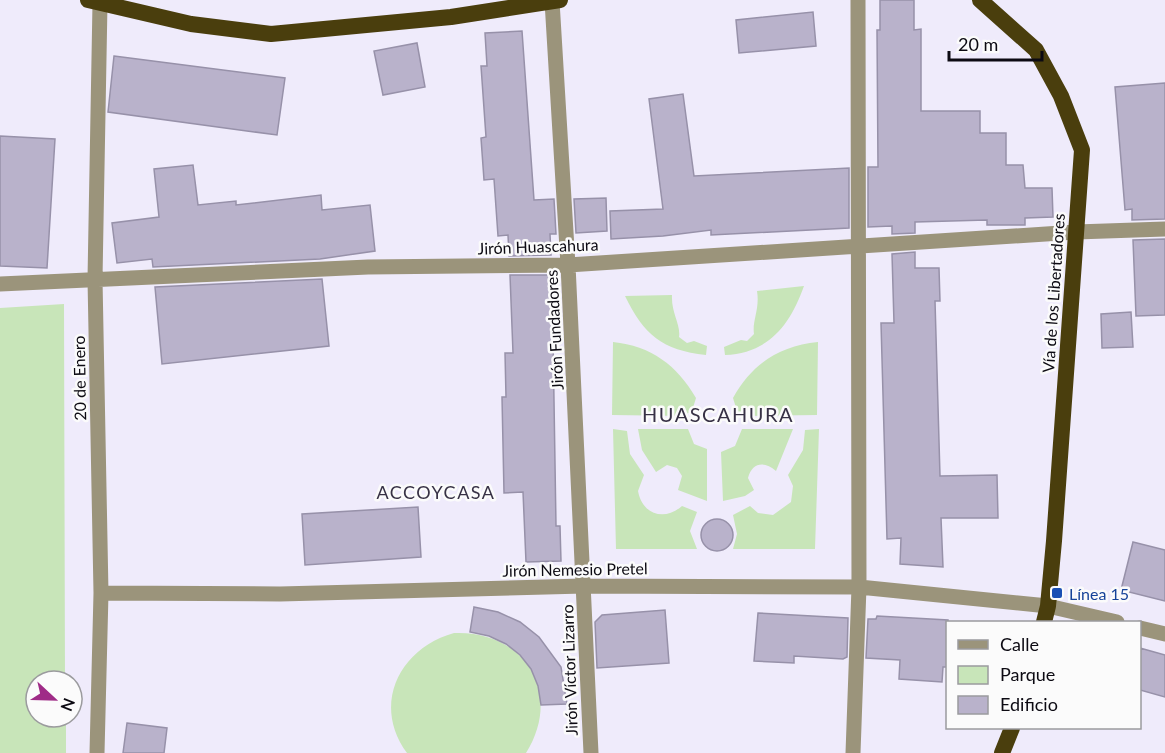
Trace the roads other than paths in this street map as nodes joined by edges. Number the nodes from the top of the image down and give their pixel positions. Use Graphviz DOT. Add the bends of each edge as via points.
graph roads {
  1 [pos="858,0"];
  2 [pos="980,0"];
  3 [pos="94,1"];
  4 [pos="556,1"];
  5 [pos="1165,229"];
  6 [pos="1076,232"];
  7 [pos="859,246"];
  8 [pos="568,265"];
  9 [pos="95,279"];
  10 [pos="0,284"];
  11 [pos="584,586"];
  12 [pos="859,587"];
  13 [pos="101,593"];
  14 [pos="1048,606"];
  15 [pos="1044,621"];
  16 [pos="1113,621"];
  17 [pos="1141,628"];
  18 [pos="1165,634"];
  19 [pos="1012,729"];
  20 [pos="97,753"];
  21 [pos="591,753"];
  22 [pos="853,753"];
  23 [pos="1002,753"];
  1 -- 7 [label="street"];
  2 -- 6 [label="highway, Vía de los Libertadores" via="1036,50 1061,96 1082,150"];
  3 -- 4 [label="highway" via="191,24 271,34 451,17"];
  3 -- 9 [label="street, 20 de Enero"];
  4 -- 8 [label="street, Jirón Fundadores"];
  5 -- 6 [label="street, Jirón Huascahura"];
  6 -- 7 [label="street, Jirón Huascahura"];
  6 -- 14 [label="highway, Vía de los Libertadores"];
  7 -- 8 [label="street, Jirón Huascahura"];
  7 -- 12 [label="street"];
  8 -- 9 [label="street, Jirón Huascahura" via="368,267"];
  8 -- 11 [label="street, Jirón Fundadores"];
  9 -- 10 [label="street, Jirón Huascahura"];
  9 -- 13 [label="street, 20 de Enero"];
  11 -- 12 [label="street, Jirón Nemesio Pretel"];
  11 -- 13 [label="street, Jirón Nemesio Pretel" via="280,594"];
  11 -- 21 [label="street, Jirón Víctor Lizarro"];
  12 -- 14 [label="street, Jirón Nemesio Pretel"];
  12 -- 22 [label="street"];
  13 -- 20 [label="street, 20 de Enero"];
  14 -- 15 [label="highway, Vía de los Libertadores"];
  14 -- 16 [label="street, Jirón Nemesio Pretel"];
  17 -- 18 [label="street"];
  19 -- 23 [label="highway"];
}
